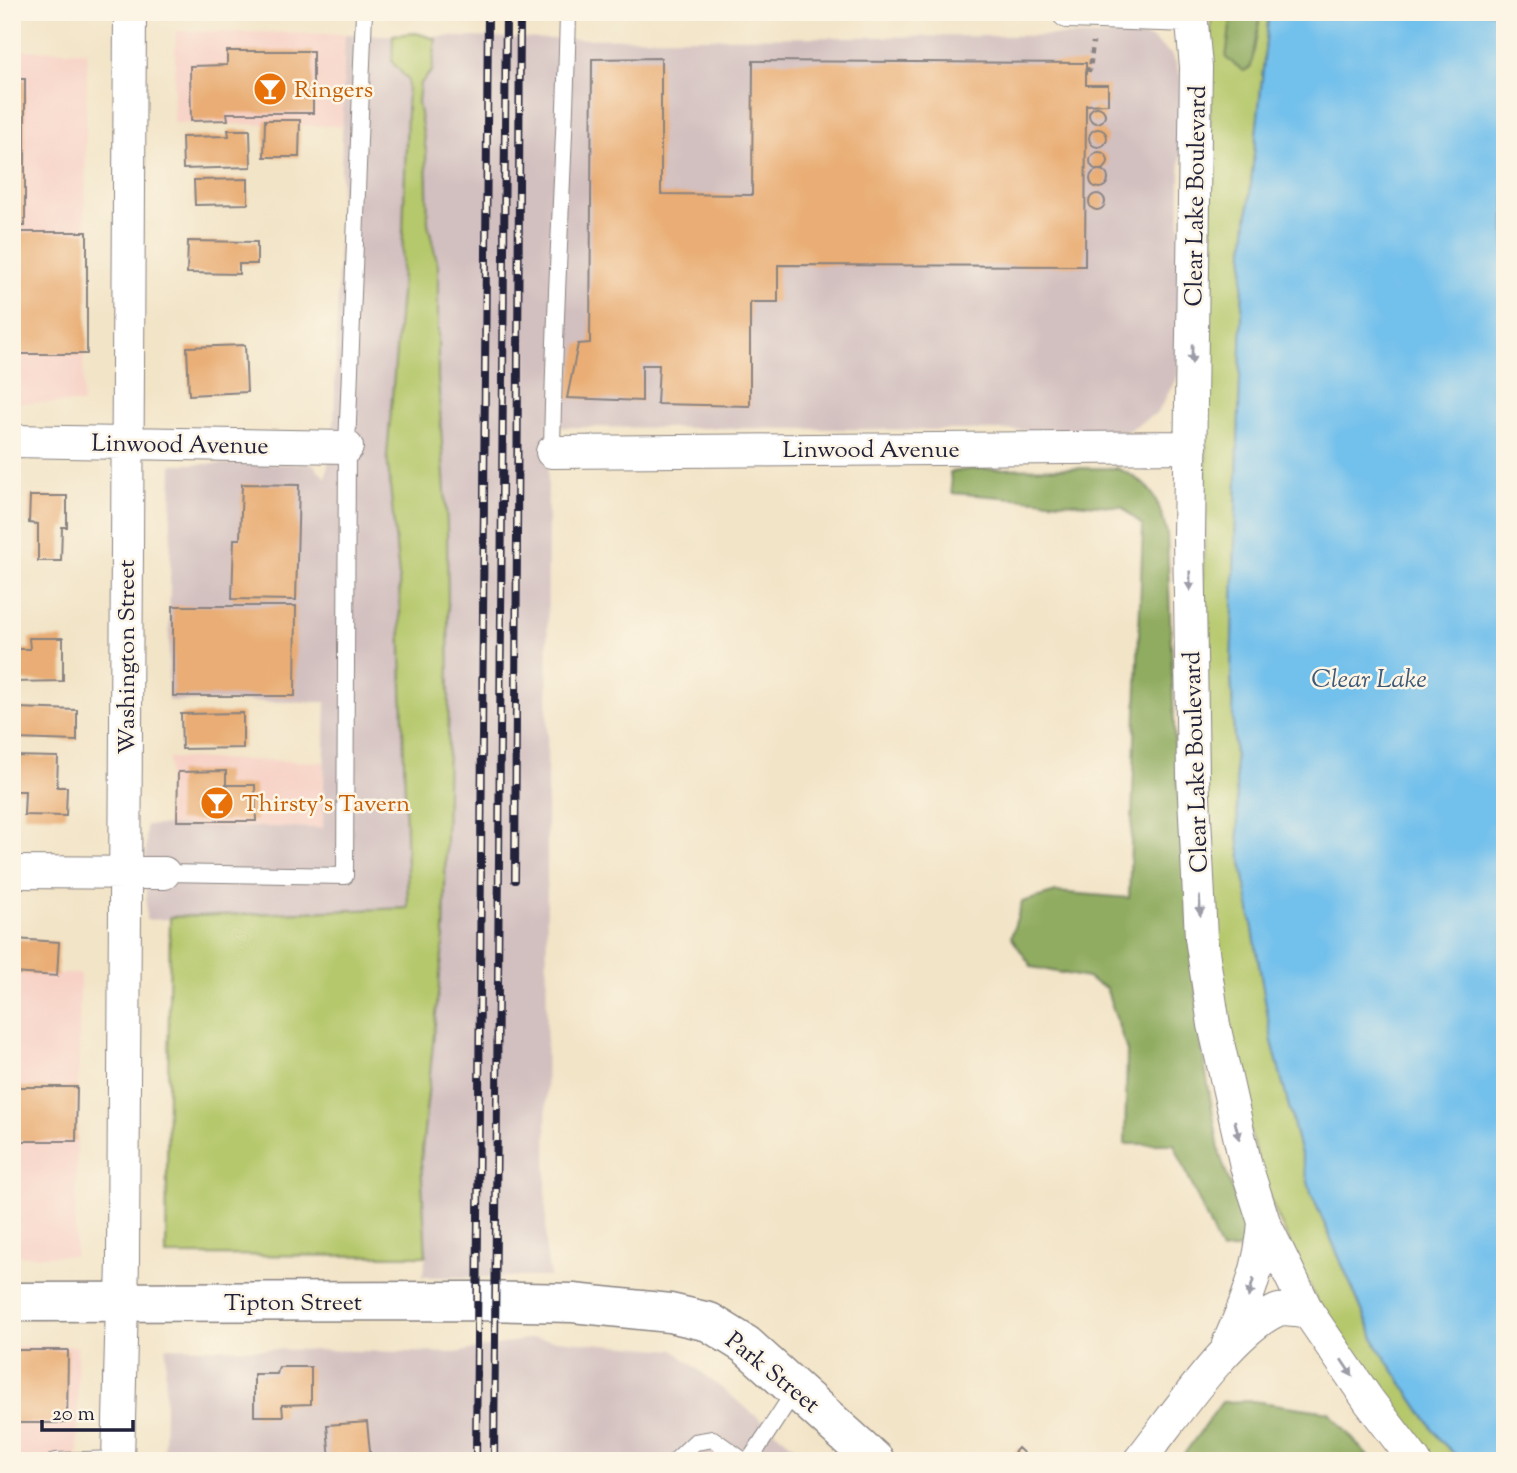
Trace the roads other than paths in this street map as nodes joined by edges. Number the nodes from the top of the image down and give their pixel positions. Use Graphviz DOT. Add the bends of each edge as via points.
graph roads {
  1 [pos="130,12"];
  2 [pos="364,12"];
  3 [pos="568,12"];
  4 [pos="1068,12"];
  5 [pos="1191,14"];
  6 [pos="12,441"];
  7 [pos="128,443"];
  8 [pos="347,447"];
  9 [pos="1191,447"];
  10 [pos="552,452"];
  11 [pos="12,872"];
  12 [pos="124,872"];
  13 [pos="164,873"];
  14 [pos="1264,1222"];
  15 [pos="122,1302"];
  16 [pos="12,1303"];
  17 [pos="573,1303"];
  18 [pos="1308,1312"];
  19 [pos="1222,1358"];
  20 [pos="796,1389"];
  21 [pos="118,1460"];
  22 [pos="55,1461"];
  23 [pos="675,1461"];
  24 [pos="746,1461"];
  25 [pos="875,1461"];
  26 [pos="1139,1461"];
  27 [pos="1415,1461"];
  1 -- 7 [label="street, Washington Street"];
  2 -- 8 [label="lane"];
  3 -- 10 [label="lane"];
  4 -- 5 [label="street"];
  5 -- 9 [label="street, Clear Lake Boulevard, one-way" via="1196,67"];
  6 -- 7 [label="street, Linwood Avenue"];
  7 -- 8 [label="street, Linwood Avenue"];
  7 -- 12 [label="street, Washington Street"];
  8 -- 13 [label="lane" via="345,876"];
  9 -- 10 [label="street, Linwood Avenue"];
  9 -- 14 [label="street, Clear Lake Boulevard, one-way" via="1193,776 1201,938 1230,1099"];
  11 -- 12 [label="street"];
  12 -- 13 [label="street"];
  12 -- 15 [label="street, Washington Street"];
  14 -- 18 [label="street, Clear Lake Boulevard"];
  14 -- 19 [label="street, one-way" via="1250,1295"];
  15 -- 16 [label="street, Tipton Street"];
  15 -- 17 [label="street, Tipton Street"];
  15 -- 21 [label="street, Washington Street"];
  17 -- 20 [label="street, Park Street" via="670,1313 709,1322 746,1345"];
  18 -- 19 [label="street" via="1278,1310 1248,1331"];
  18 -- 27 [label="street, Clear Lake Boulevard, one-way"];
  19 -- 26 [label="street"];
  20 -- 24 [label="lane"];
  20 -- 25 [label="street, Park Street"];
  21 -- 22 [label="lane"];
  23 -- 24 [label="lane" via="695,1441 713,1439"];
}
